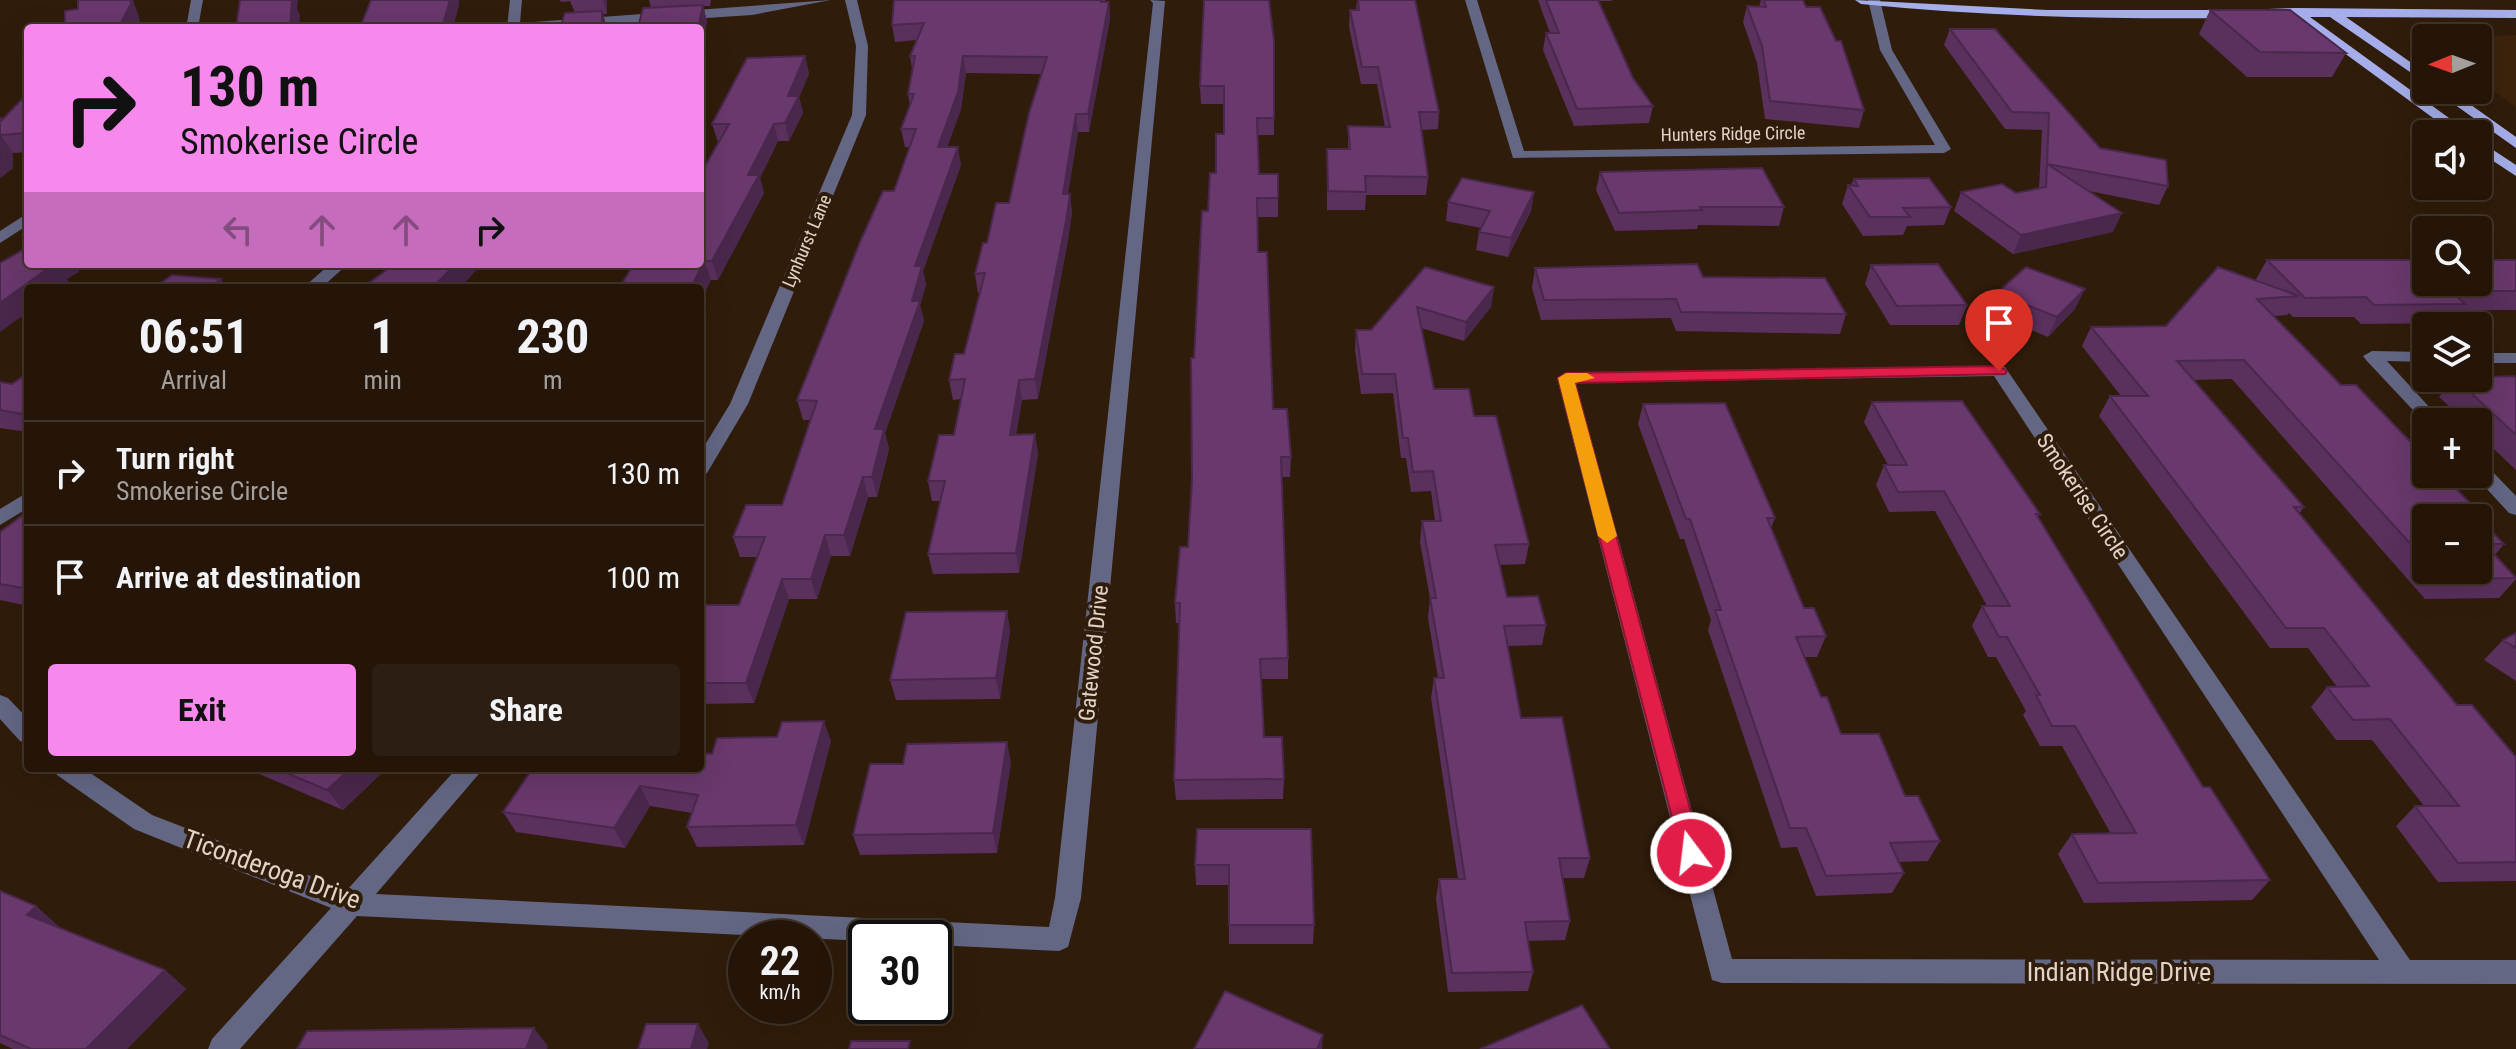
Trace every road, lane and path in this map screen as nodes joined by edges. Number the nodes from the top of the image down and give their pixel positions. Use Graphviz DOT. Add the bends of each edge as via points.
graph roads {
  1 [pos="197,0"];
  2 [pos="516,0"];
  3 [pos="825,0"];
  4 [pos="851,0"];
  5 [pos="1156,0"];
  6 [pos="1471,0"];
  7 [pos="2018,0"];
  8 [pos="2227,0"];
  9 [pos="2280,0"];
  10 [pos="2315,0"];
  11 [pos="1870,1"];
  12 [pos="2298,13"];
  13 [pos="2333,13"];
  14 [pos="2516,14"];
  15 [pos="193,24"];
  16 [pos="514,24"];
  17 [pos="559,24"];
  18 [pos="2412,69"];
  19 [pos="2460,104"];
  20 [pos="2445,120"];
  21 [pos="2516,144"];
  22 [pos="2492,154"];
  23 [pos="2516,172"];
  24 [pos="24,221"];
  25 [pos="0,238"];
  26 [pos="335,268"];
  27 [pos="316,284"];
  28 [pos="2412,357"];
  29 [pos="2492,358"];
  30 [pos="2516,358"];
  31 [pos="2421,408"];
  32 [pos="704,462"];
  33 [pos="2492,483"];
  34 [pos="24,502"];
  35 [pos="2516,508"];
  36 [pos="0,518"];
  37 [pos="0,704"];
  38 [pos="24,730"];
  39 [pos="71,772"];
  40 [pos="468,772"];
  41 [pos="352,904"];
  42 [pos="690,922"];
  43 [pos="1722,971"];
  44 [pos="2403,972"];
  45 [pos="2516,972"];
  46 [pos="222,1049"];
  1 -- 15 [label="street"];
  2 -- 16 [label="street"];
  3 -- 17 [label="street" via="752,11"];
  4 -- 32 [label="street, Lynhurst Lane" via="862,46 859,115 739,404"];
  5 -- 42 [label="street, Gatewood Drive" via="1068,898 1059,939"];
  6 -- 11 [label="street, Hunters Ridge Circle" via="1518,155 1944,149 1886,50"];
  7 -- 8 [label="main road"];
  9 -- 12 [label="main road"];
  10 -- 13 [label="main road"];
  11 -- 12 [label="main road" via="2060,15"];
  12 -- 13 [label="main road"];
  12 -- 20 [label="main road"];
  13 -- 14 [label="main road"];
  13 -- 18 [label="main road"];
  19 -- 21 [label="main road"];
  22 -- 23 [label="main road"];
  24 -- 25 [label="street"];
  26 -- 27 [label="street"];
  28 -- 31 [label="street" via="2372,356"];
  29 -- 30 [label="street"];
  33 -- 35 [label="street"];
  34 -- 36 [label="street"];
  37 -- 38 [label="street"];
  39 -- 41 [label="street, Ticonderoga Drive" via="143,822"];
  40 -- 41 [label="street"];
  41 -- 42 [label="street, Ticonderoga Drive"];
  41 -- 46 [label="street"];
  43 -- 44 [label="street, Indian Ridge Drive"];
  43 -- 44 [label="street, Smokerise Circle" via="1566,378 1999,371"];
  44 -- 45 [label="street, Indian Ridge Drive"];
}
